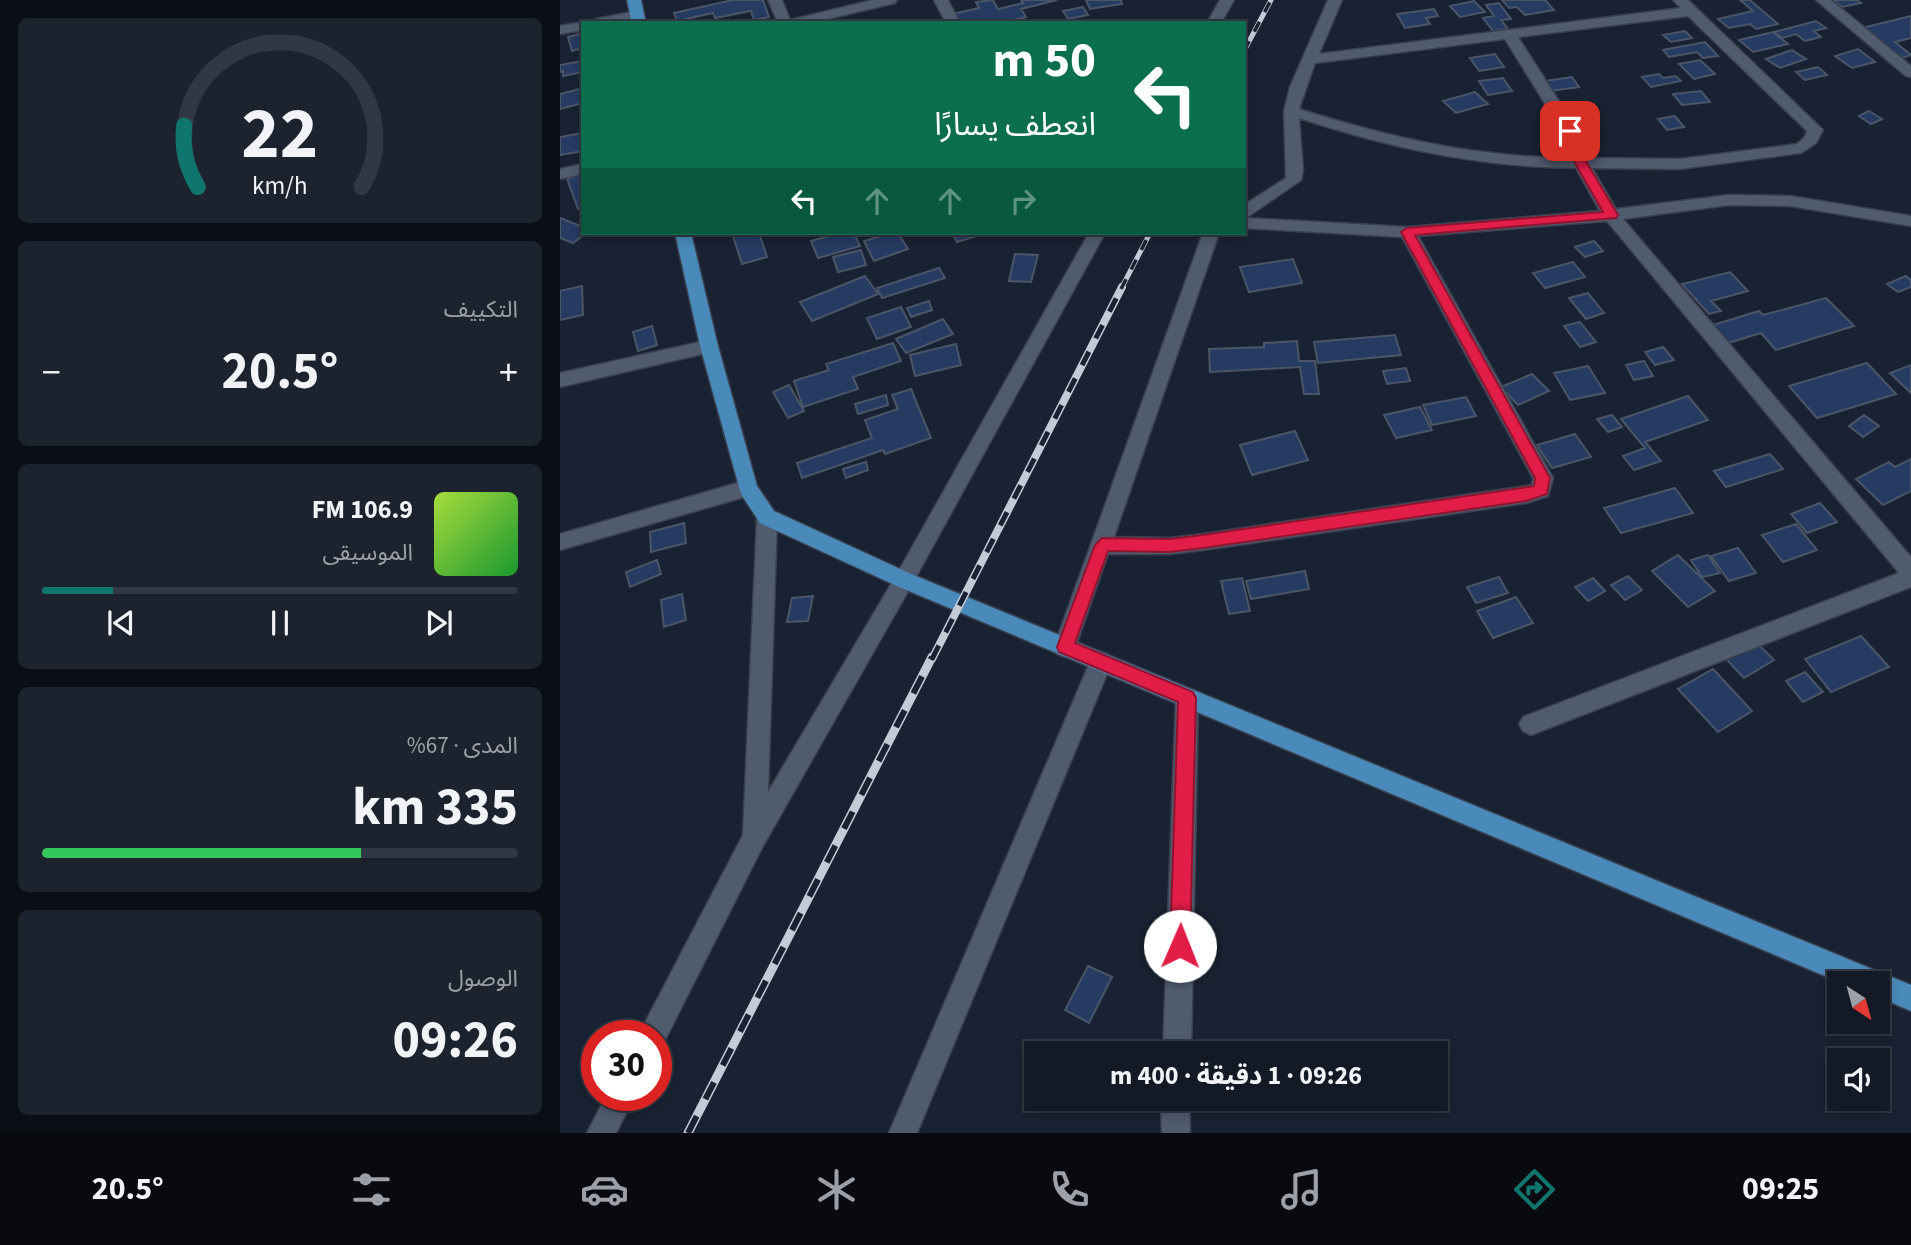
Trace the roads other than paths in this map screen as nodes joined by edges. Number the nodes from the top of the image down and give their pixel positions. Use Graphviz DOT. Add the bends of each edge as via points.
graph roads {
  1 [pos="775,0"];
  2 [pos="890,0"];
  3 [pos="942,0"];
  4 [pos="1227,0"];
  5 [pos="1335,0"];
  6 [pos="1680,0"];
  7 [pos="1823,0"];
  8 [pos="1692,11"];
  9 [pos="637,12"];
  10 [pos="603,21"];
  11 [pos="784,21"];
  12 [pos="801,21"];
  13 [pos="952,21"];
  14 [pos="1215,21"];
  15 [pos="581,26"];
  16 [pos="560,30"];
  17 [pos="1509,34"];
  18 [pos="1311,59"];
  19 [pos="1911,74"];
  20 [pos="1291,111"];
  21 [pos="1581,163"];
  22 [pos="581,169"];
  23 [pos="560,174"];
  24 [pos="1246,212"];
  25 [pos="1611,215"];
  26 [pos="1911,221"];
  27 [pos="1246,223"];
  28 [pos="1407,232"];
  29 [pos="683,235"];
  30 [pos="1096,235"];
  31 [pos="1210,235"];
  32 [pos="709,346"];
  33 [pos="560,380"];
  34 [pos="748,488"];
  35 [pos="767,517"];
  36 [pos="560,542"];
  37 [pos="1102,545"];
  38 [pos="1911,572"];
  39 [pos="1911,578"];
  40 [pos="904,580"];
  41 [pos="1065,647"];
  42 [pos="1101,662"];
  43 [pos="1187,698"];
  44 [pos="1531,724"];
  45 [pos="754,838"];
  46 [pos="1846,971"];
  47 [pos="1890,989"];
  48 [pos="1911,998"];
  49 [pos="660,1020"];
  50 [pos="1177,1041"];
  51 [pos="613,1111"];
  52 [pos="1175,1111"];
  53 [pos="601,1133"];
  54 [pos="903,1133"];
  55 [pos="1176,1133"];
  1 -- 11 [label="street"];
  2 -- 12 [label="street"];
  3 -- 13 [label="street"];
  4 -- 14 [label="street"];
  5 -- 18 [label="street"];
  6 -- 8 [label="street"];
  7 -- 19 [label="street"];
  8 -- 17 [label="street"];
  8 -- 21 [label="street" via="1815,130 1811,140 1801,148 1680,164"];
  9 -- 10 [label="street"];
  15 -- 16 [label="street"];
  17 -- 18 [label="street"];
  17 -- 21 [label="street" via="1570,131"];
  18 -- 20 [label="street"];
  20 -- 21 [label="street" via="1362,134 1449,154"];
  20 -- 24 [label="street" via="1293,180"];
  21 -- 25 [label="street"];
  22 -- 23 [label="street"];
  25 -- 26 [label="street" via="1729,200 1790,201"];
  25 -- 28 [label="street"];
  25 -- 38 [label="street"];
  27 -- 28 [label="street"];
  28 -- 37 [label="street" via="1543,478 1541,490 1203,542"];
  29 -- 32 [label="main road"];
  30 -- 40 [label="street"];
  31 -- 37 [label="street"];
  32 -- 33 [label="street"];
  32 -- 34 [label="main road"];
  34 -- 35 [label="main road"];
  34 -- 36 [label="street"];
  35 -- 40 [label="main road"];
  35 -- 45 [label="street"];
  37 -- 41 [label="street"];
  39 -- 44 [label="street"];
  40 -- 41 [label="main road"];
  40 -- 45 [label="street"];
  41 -- 42 [label="main road"];
  42 -- 43 [label="main road"];
  42 -- 54 [label="street"];
  43 -- 46 [label="main road"];
  43 -- 50 [label="street"];
  45 -- 49 [label="street"];
  47 -- 48 [label="main road"];
  51 -- 53 [label="street"];
  52 -- 55 [label="street"];
}
